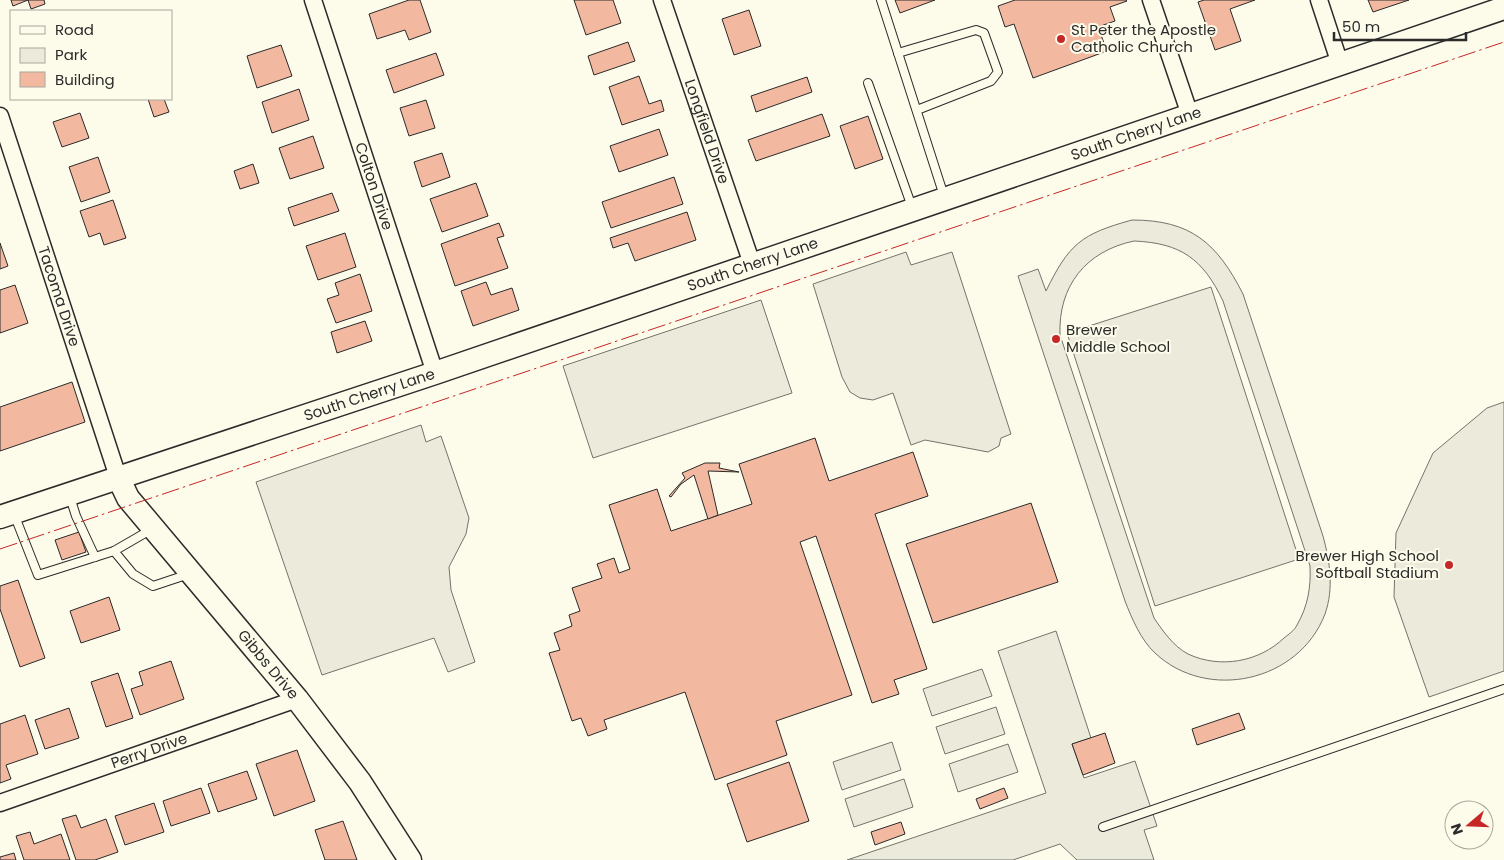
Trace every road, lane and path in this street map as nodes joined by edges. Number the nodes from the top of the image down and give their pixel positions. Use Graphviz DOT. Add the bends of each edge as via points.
graph roads {
  1 [pos="313,0"];
  2 [pos="662,0"];
  3 [pos="881,0"];
  4 [pos="1151,0"];
  5 [pos="1320,0"];
  6 [pos="1504,8"];
  7 [pos="898,53"];
  8 [pos="1340,64"];
  9 [pos="868,83"];
  10 [pos="917,110"];
  11 [pos="1190,115"];
  12 [pos="0,116"];
  13 [pos="945,198"];
  14 [pos="912,209"];
  15 [pos="752,264"];
  16 [pos="435,373"];
  17 [pos="118,477"];
  18 [pos="69,494"];
  19 [pos="6,515"];
  20 [pos="154,528"];
  21 [pos="114,551"];
  22 [pos="95,557"];
  23 [pos="191,573"];
  24 [pos="1504,689"];
  25 [pos="297,698"];
  26 [pos="0,803"];
  27 [pos="1104,827"];
  28 [pos="410,860"];
  1 -- 16 [label="street, Colton Drive"];
  2 -- 15 [label="street, Longfield Drive"];
  3 -- 7 [label="lane"];
  4 -- 11 [label="street"];
  5 -- 8 [label="street"];
  6 -- 8 [label="street, South Cherry Lane"];
  7 -- 10 [label="lane"];
  7 -- 10 [label="lane" via="976,30 984,33 998,72 991,81"];
  8 -- 11 [label="street, South Cherry Lane"];
  9 -- 14 [label="lane"];
  10 -- 13 [label="lane"];
  11 -- 13 [label="street, South Cherry Lane"];
  12 -- 17 [label="street, Tacoma Drive"];
  13 -- 14 [label="street, South Cherry Lane"];
  14 -- 15 [label="street, South Cherry Lane"];
  15 -- 16 [label="street, South Cherry Lane"];
  16 -- 17 [label="street, South Cherry Lane"];
  17 -- 18 [label="street, South Cherry Lane"];
  17 -- 20 [label="street, Gibbs Drive" via="128,498"];
  18 -- 19 [label="street, South Cherry Lane"];
  18 -- 22 [label="lane"];
  19 -- 22 [label="lane" via="38,575"];
  20 -- 21 [label="lane"];
  20 -- 23 [label="street, Gibbs Drive"];
  21 -- 22 [label="lane"];
  21 -- 23 [label="lane" via="133,574 153,586"];
  23 -- 25 [label="street, Gibbs Drive"];
  24 -- 27 [label="lane"];
  25 -- 26 [label="street, Perry Drive"];
  25 -- 28 [label="street, Gibbs Drive" via="360,782"];
}
